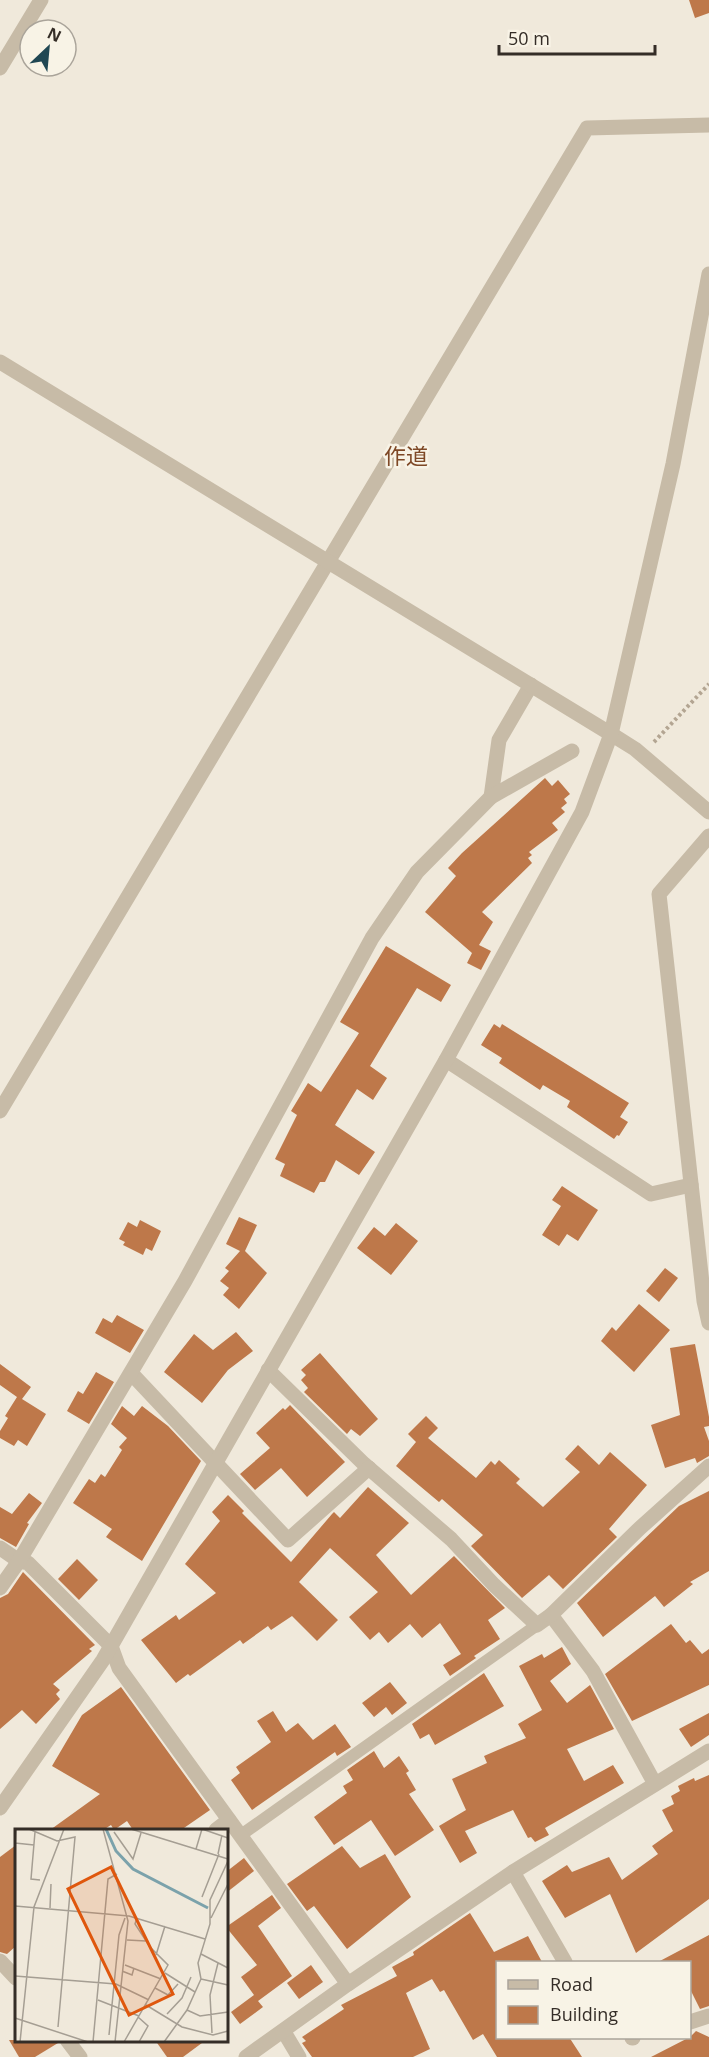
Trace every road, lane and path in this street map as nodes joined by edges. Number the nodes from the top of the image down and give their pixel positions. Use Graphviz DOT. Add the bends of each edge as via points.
graph roads {
  1 [pos="41,0"];
  2 [pos="0,68"];
  3 [pos="709,125"];
  4 [pos="709,274"];
  5 [pos="0,363"];
  6 [pos="328,560"];
  7 [pos="709,684"];
  8 [pos="531,685"];
  9 [pos="611,734"];
  10 [pos="572,751"];
  11 [pos="642,756"];
  12 [pos="491,797"];
  13 [pos="709,812"];
  14 [pos="709,836"];
  15 [pos="446,1060"];
  16 [pos="0,1111"];
  17 [pos="691,1185"];
  18 [pos="709,1323"];
  19 [pos="268,1370"];
  20 [pos="131,1373"];
  21 [pos="215,1464"];
  22 [pos="709,1466"];
  23 [pos="369,1468"];
  24 [pos="0,1548"];
  25 [pos="19,1561"];
  26 [pos="0,1588"];
  27 [pos="551,1615"];
  28 [pos="537,1624"];
  29 [pos="111,1646"];
  30 [pos="709,1751"];
  31 [pos="655,1784"];
  32 [pos="0,1808"];
  33 [pos="229,1820"];
  34 [pos="217,1829"];
  35 [pos="241,1834"];
  36 [pos="513,1872"];
  37 [pos="0,1960"];
  38 [pos="564,1961"];
  39 [pos="15,1977"];
  40 [pos="348,1984"];
  41 [pos="709,2016"];
  42 [pos="691,2022"];
  43 [pos="284,2032"];
  44 [pos="69,2042"];
  45 [pos="80,2057"];
  46 [pos="246,2057"];
  47 [pos="299,2057"];
  1 -- 2 [label="street"];
  3 -- 6 [label="street" via="587,128"];
  4 -- 9 [label="street" via="673,464"];
  5 -- 6 [label="street"];
  6 -- 8 [label="street"];
  6 -- 16 [label="street"];
  7 -- 11 [label="path"];
  8 -- 9 [label="street"];
  8 -- 12 [label="street" via="499,740"];
  9 -- 11 [label="street"];
  9 -- 15 [label="street" via="582,812"];
  10 -- 12 [label="street"];
  11 -- 13 [label="street"];
  12 -- 20 [label="street" via="417,872 372,938"];
  14 -- 17 [label="street" via="658,894"];
  15 -- 17 [label="street" via="651,1194"];
  15 -- 19 [label="street"];
  17 -- 18 [label="street"];
  19 -- 21 [label="street"];
  19 -- 23 [label="street"];
  20 -- 21 [label="street"];
  20 -- 25 [label="street"];
  21 -- 23 [label="street" via="288,1540"];
  21 -- 29 [label="street"];
  22 -- 27 [label="street"];
  23 -- 28 [label="street" via="452,1539"];
  24 -- 25 [label="street"];
  25 -- 26 [label="street"];
  25 -- 29 [label="street" via="28,1563"];
  27 -- 28 [label="street"];
  27 -- 31 [label="street" via="593,1671"];
  28 -- 35 [label="lane"];
  29 -- 32 [label="street"];
  29 -- 33 [label="street" via="119,1668"];
  30 -- 31 [label="street"];
  31 -- 36 [label="street"];
  33 -- 34 [label="street"];
  33 -- 35 [label="street"];
  35 -- 40 [label="street"];
  36 -- 38 [label="street"];
  36 -- 40 [label="street"];
  37 -- 39 [label="street"];
  40 -- 43 [label="street"];
  41 -- 42 [label="street"];
  43 -- 46 [label="street"];
  43 -- 47 [label="street"];
  44 -- 45 [label="street"];
}
